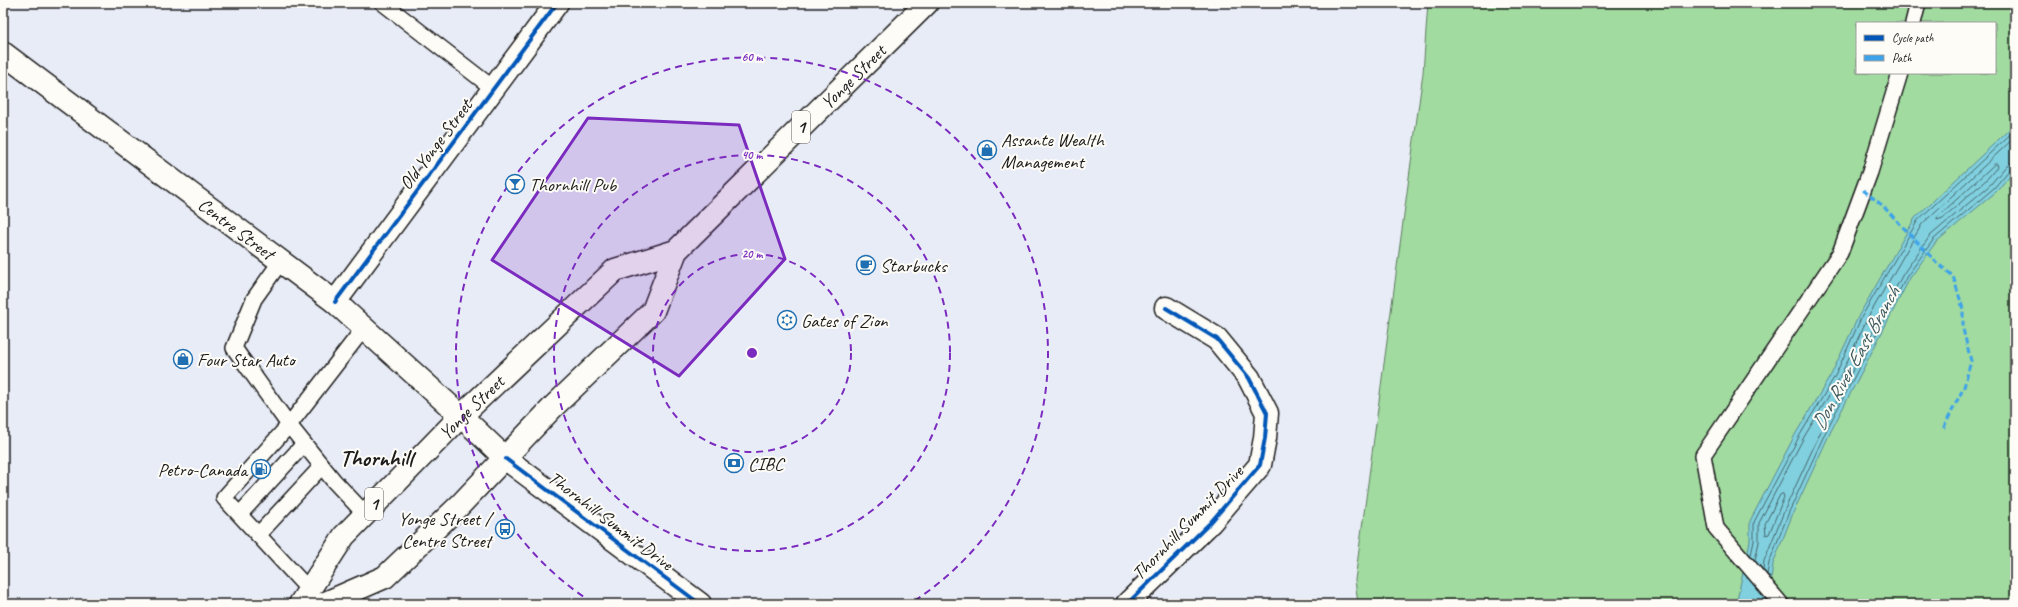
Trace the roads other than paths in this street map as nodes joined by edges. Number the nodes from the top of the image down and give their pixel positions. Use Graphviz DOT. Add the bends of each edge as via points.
graph roads {
  1 [pos="383,3"];
  2 [pos="557,3"];
  3 [pos="927,3"];
  4 [pos="1918,3"];
  5 [pos="1913,22"];
  6 [pos="3,52"];
  7 [pos="1900,74"];
  8 [pos="494,89"];
  9 [pos="676,251"];
  10 [pos="281,261"];
  11 [pos="335,302"];
  12 [pos="1166,308"];
  13 [pos="364,328"];
  14 [pos="462,416"];
  15 [pos="289,425"];
  16 [pos="304,444"];
  17 [pos="506,459"];
  18 [pos="322,466"];
  19 [pos="240,514"];
  20 [pos="365,514"];
  21 [pos="258,535"];
  22 [pos="311,599"];
  23 [pos="700,604"];
  24 [pos="1127,604"];
  25 [pos="1781,604"];
  1 -- 8 [label="lane"];
  2 -- 8 [label="main road, Old Yonge Street"];
  3 -- 9 [label="main road, Yonge Street / 1"];
  4 -- 5 [label="lane"];
  6 -- 10 [label="main road, Centre Street"];
  7 -- 25 [label="lane" via="1870,172 1840,253 1703,455 1716,528"];
  8 -- 11 [label="main road, Old Yonge Street"];
  9 -- 14 [label="main road, Yonge Street / 1" via="615,270"];
  9 -- 17 [label="main road, Yonge Street / 1" via="653,311 554,406"];
  10 -- 11 [label="main road, Centre Street"];
  10 -- 15 [label="lane" via="254,299 234,348"];
  11 -- 13 [label="main road, Centre Street"];
  12 -- 24 [label="main road, Thornhill Summit Drive" via="1217,340 1249,378 1267,413 1266,438 1260,465 1210,523"];
  13 -- 14 [label="main road, Centre Street"];
  13 -- 15 [label="lane"];
  14 -- 17 [label="main road, Thornhill Summit Drive"];
  14 -- 20 [label="main road, Yonge Street / 1"];
  15 -- 16 [label="lane"];
  15 -- 19 [label="lane" via="224,498"];
  16 -- 18 [label="lane"];
  16 -- 19 [label="lane"];
  17 -- 22 [label="main road, Yonge Street / 1" via="385,577"];
  17 -- 23 [label="main road, Thornhill Summit Drive"];
  18 -- 20 [label="lane"];
  18 -- 21 [label="lane"];
  19 -- 21 [label="lane"];
  20 -- 22 [label="main road, Yonge Street / 1" via="344,536"];
  21 -- 22 [label="lane"];
}
